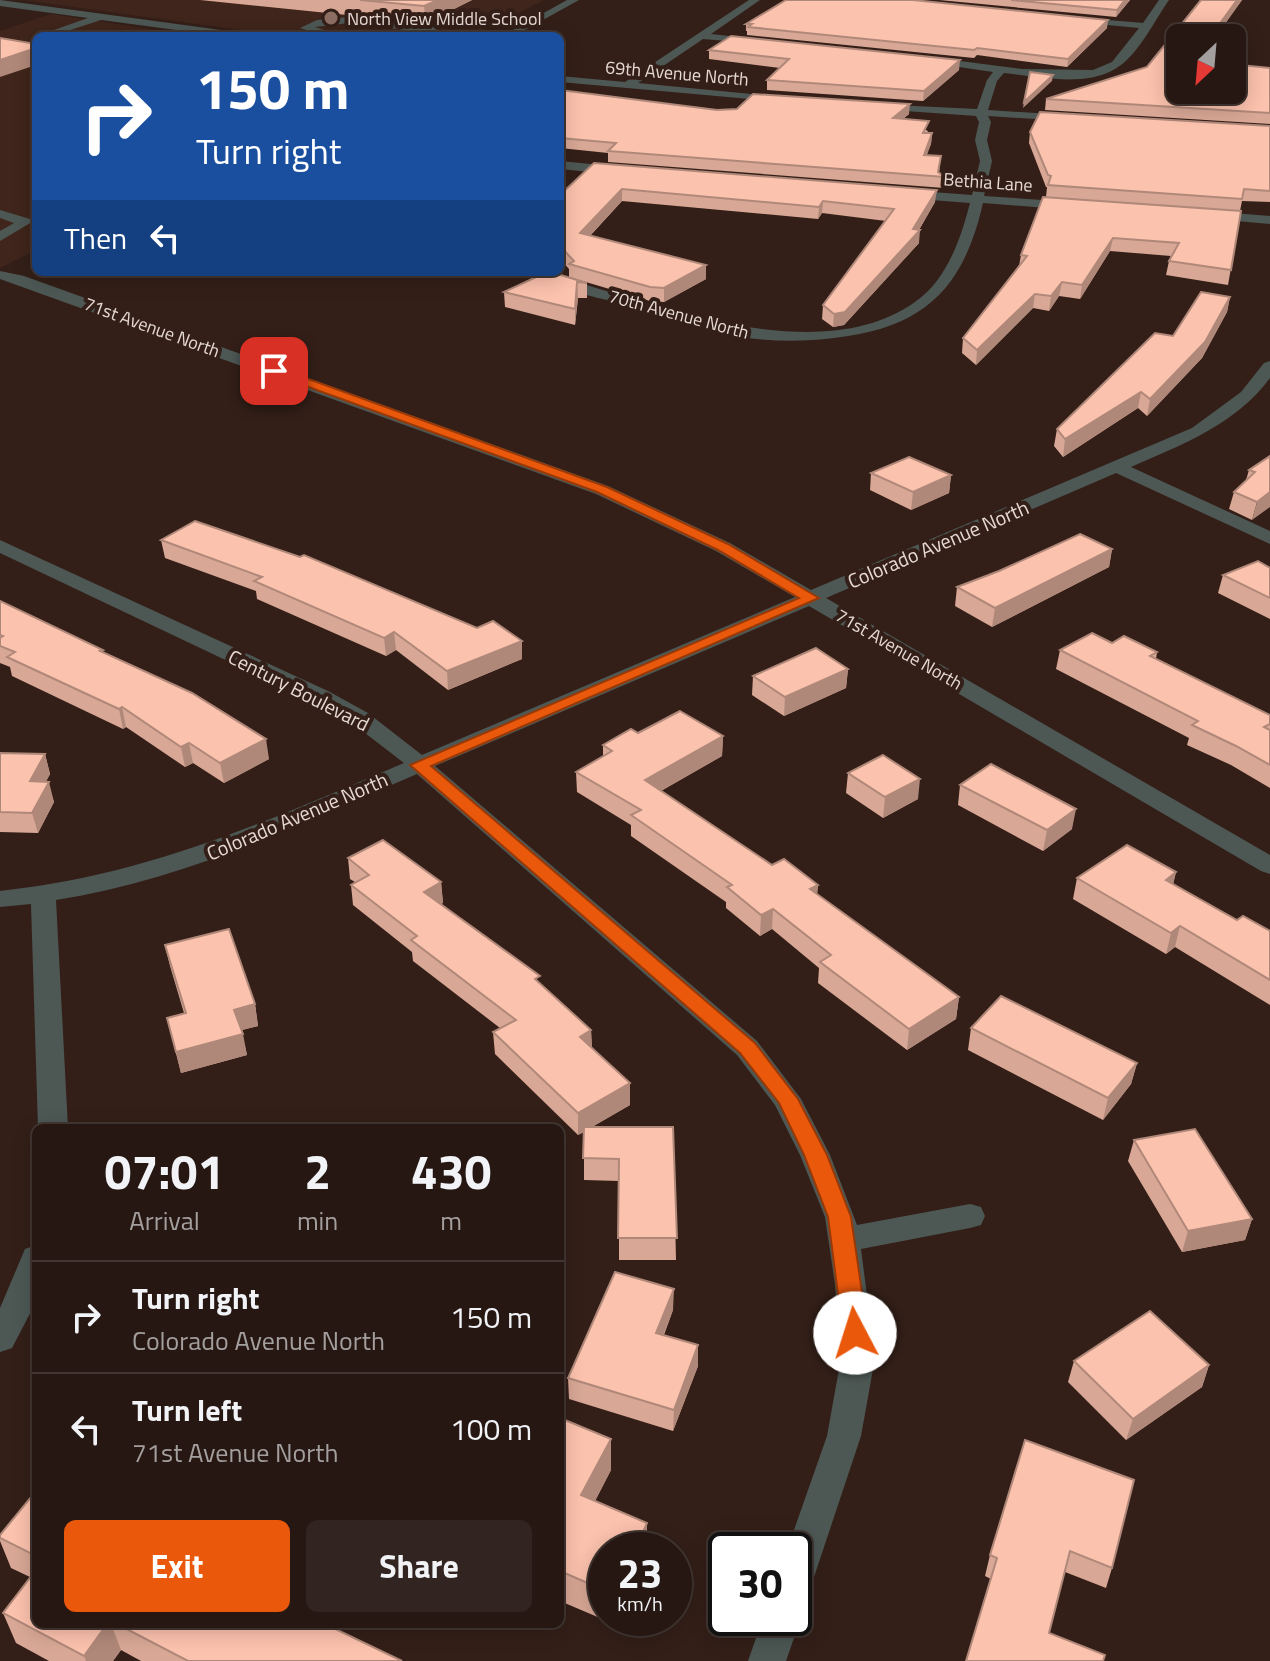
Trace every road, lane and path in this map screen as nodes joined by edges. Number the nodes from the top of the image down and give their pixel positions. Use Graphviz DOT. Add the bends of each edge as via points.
graph roads {
  1 [pos="574,0"];
  2 [pos="755,0"];
  3 [pos="1164,0"];
  4 [pos="0,6"];
  5 [pos="102,17"];
  6 [pos="1067,19"];
  7 [pos="170,26"];
  8 [pos="1145,26"];
  9 [pos="55,32"];
  10 [pos="153,32"];
  11 [pos="196,32"];
  12 [pos="317,32"];
  13 [pos="436,32"];
  14 [pos="514,32"];
  15 [pos="701,36"];
  16 [pos="776,44"];
  17 [pos="913,59"];
  18 [pos="1003,68"];
  19 [pos="564,79"];
  20 [pos="625,87"];
  21 [pos="800,101"];
  22 [pos="860,105"];
  23 [pos="981,113"];
  24 [pos="1087,119"];
  25 [pos="564,165"];
  26 [pos="632,172"];
  27 [pos="885,192"];
  28 [pos="980,199"];
  29 [pos="1087,207"];
  30 [pos="0,214"];
  31 [pos="1194,214"];
  32 [pos="1270,220"];
  33 [pos="0,237"];
  34 [pos="18,275"];
  35 [pos="541,276"];
  36 [pos="0,289"];
  37 [pos="1270,366"];
  38 [pos="1119,468"];
  39 [pos="1270,538"];
  40 [pos="0,546"];
  41 [pos="811,598"];
  42 [pos="419,765"];
  43 [pos="1270,866"];
  44 [pos="43,895"];
  45 [pos="0,899"];
  46 [pos="53,1124"];
  47 [pos="970,1216"];
  48 [pos="844,1240"];
  49 [pos="32,1269"];
  50 [pos="0,1338"];
  51 [pos="812,1532"];
  52 [pos="776,1636"];
  53 [pos="767,1661"];
  1 -- 14 [label="street"];
  2 -- 15 [label="street"];
  3 -- 8 [label="street"];
  4 -- 5 [label="street"];
  5 -- 7 [label="street"];
  5 -- 9 [label="street"];
  6 -- 8 [label="street"];
  7 -- 10 [label="street"];
  7 -- 11 [label="street"];
  8 -- 18 [label="street" via="1110,68 1065,74"];
  12 -- 13 [label="street" via="305,28 346,20"];
  15 -- 16 [label="street"];
  15 -- 20 [label="street"];
  17 -- 18 [label="street"];
  18 -- 23 [label="street" via="992,80"];
  19 -- 20 [label="street, 69th Avenue North"];
  20 -- 21 [label="street, 69th Avenue North"];
  22 -- 23 [label="street"];
  23 -- 24 [label="street"];
  23 -- 28 [label="street" via="986,161"];
  25 -- 26 [label="street"];
  27 -- 28 [label="street, Bethia Lane"];
  28 -- 29 [label="street, Bethia Lane"];
  28 -- 35 [label="street, 70th Avenue North" via="963,249 923,304 868,330 772,336 709,324"];
  30 -- 33 [label="street" via="25,222"];
  31 -- 32 [label="street"];
  34 -- 36 [label="street"];
  34 -- 41 [label="street, 71st Avenue North" via="602,490 723,547"];
  37 -- 38 [label="street, Colorado Avenue North" via="1233,409 1198,432"];
  38 -- 39 [label="street"];
  38 -- 41 [label="street, Colorado Avenue North"];
  40 -- 42 [label="street, Century Boulevard" via="320,696 360,718"];
  41 -- 42 [label="street, Colorado Avenue North"];
  41 -- 43 [label="street, 71st Avenue North"];
  42 -- 44 [label="street, Colorado Avenue North" via="197,858 121,881"];
  42 -- 48 [label="street, Century Boulevard" via="747,1048 787,1099 830,1192"];
  44 -- 45 [label="street, Colorado Avenue North"];
  44 -- 46 [label="street"];
  47 -- 48 [label="street"];
  48 -- 51 [label="street, Century Boulevard" via="858,1358 844,1436"];
  49 -- 50 [label="street"];
  52 -- 53 [label="street"];
}
